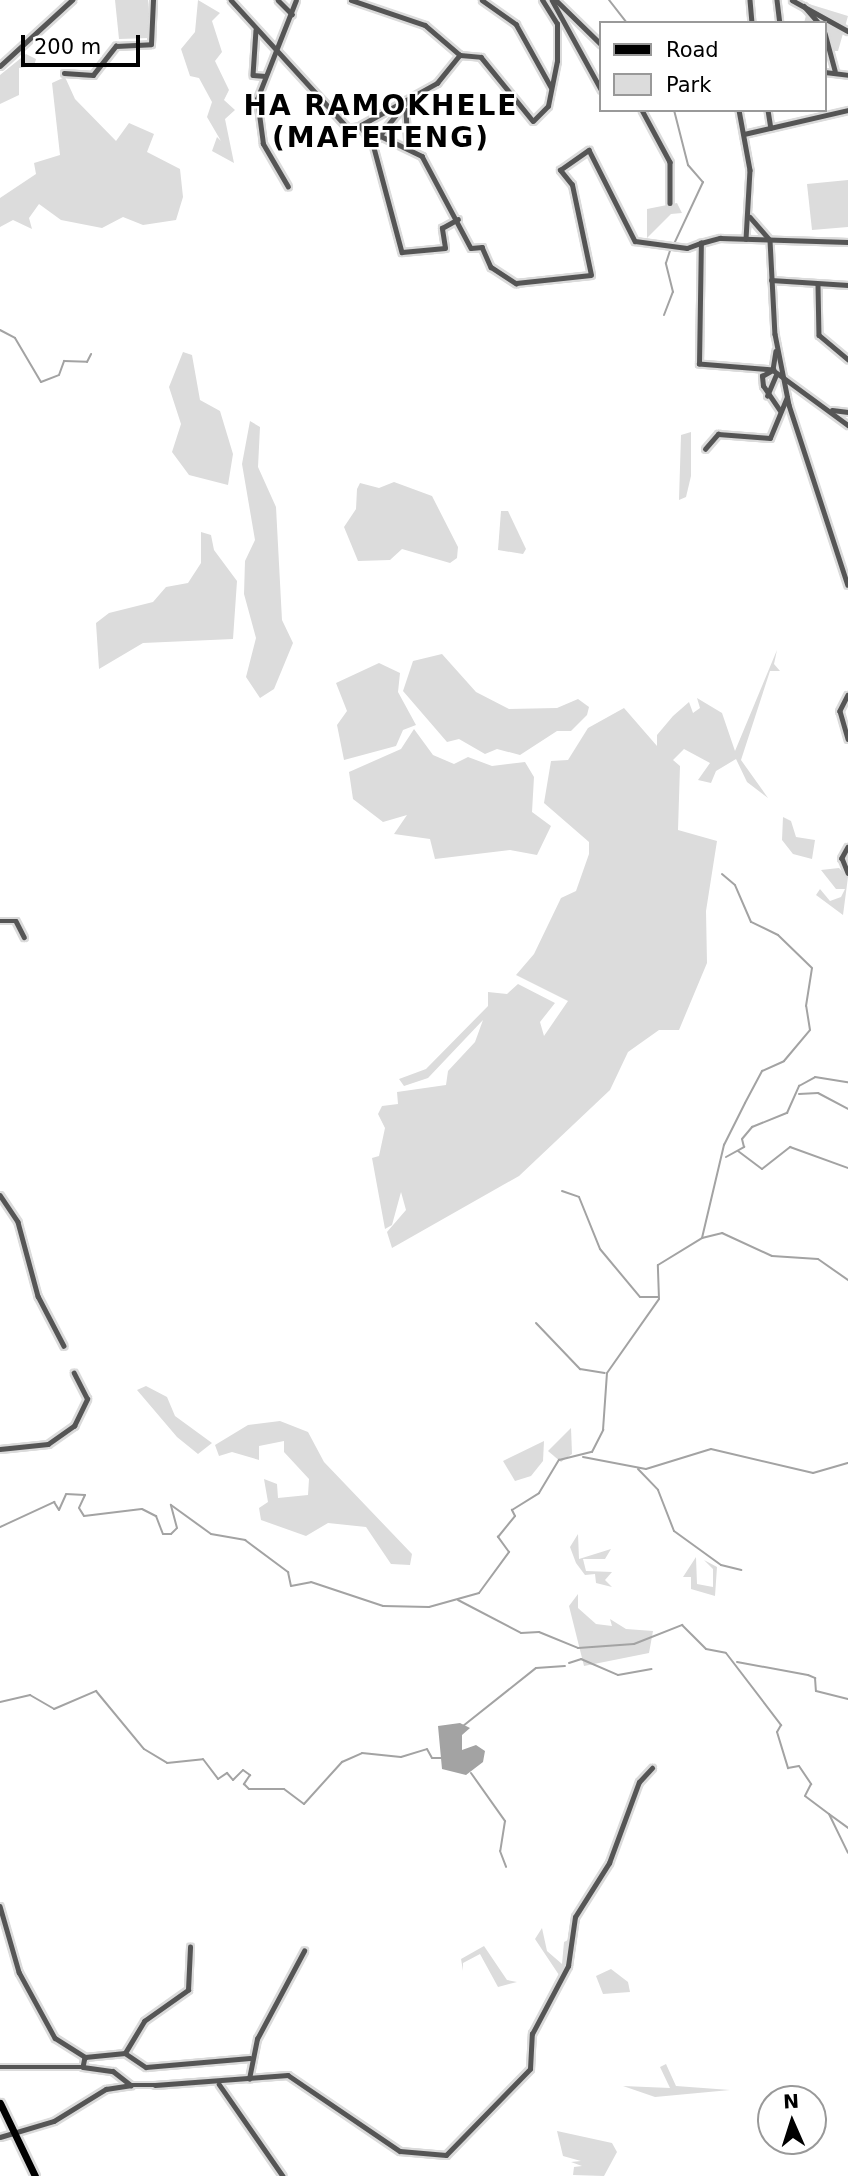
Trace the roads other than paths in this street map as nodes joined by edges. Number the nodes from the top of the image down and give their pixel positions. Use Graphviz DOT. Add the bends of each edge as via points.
graph roads {
  1 [pos="72,0"];
  2 [pos="153,0"];
  3 [pos="231,0"];
  4 [pos="278,0"];
  5 [pos="296,0"];
  6 [pos="351,0"];
  7 [pos="482,0"];
  8 [pos="542,0"];
  9 [pos="554,0"];
  10 [pos="750,0"];
  11 [pos="778,0"];
  12 [pos="792,0"];
  13 [pos="803,5"];
  14 [pos="292,14"];
  15 [pos="752,21"];
  16 [pos="780,21"];
  17 [pos="817,21"];
  18 [pos="256,30"];
  19 [pos="848,31"];
  20 [pos="827,41"];
  21 [pos="600,43"];
  22 [pos="279,48"];
  23 [pos="460,55"];
  24 [pos="0,66"];
  25 [pos="835,71"];
  26 [pos="827,72"];
  27 [pos="64,73"];
  28 [pos="848,75"];
  29 [pos="265,76"];
  30 [pos="551,87"];
  31 [pos="600,87"];
  32 [pos="407,101"];
  33 [pos="406,110"];
  34 [pos="848,110"];
  35 [pos="643,112"];
  36 [pos="739,112"];
  37 [pos="768,112"];
  38 [pos="360,126"];
  39 [pos="771,128"];
  40 [pos="384,134"];
  41 [pos="744,134"];
  42 [pos="373,144"];
  43 [pos="408,147"];
  44 [pos="288,187"];
  45 [pos="670,203"];
  46 [pos="750,217"];
  47 [pos="458,219"];
  48 [pos="746,239"];
  49 [pos="770,240"];
  50 [pos="848,242"];
  51 [pos="701,243"];
  52 [pos="771,280"];
  53 [pos="818,285"];
  54 [pos="848,285"];
  55 [pos="777,350"];
  56 [pos="847,360"];
  57 [pos="774,372"];
  58 [pos="783,378"];
  59 [pos="797,387"];
  60 [pos="786,388"];
  61 [pos="767,396"];
  62 [pos="787,396"];
  63 [pos="829,409"];
  64 [pos="780,411"];
  65 [pos="848,412"];
  66 [pos="848,425"];
  67 [pos="705,449"];
  68 [pos="848,585"];
  69 [pos="848,695"];
  70 [pos="848,739"];
  71 [pos="848,847"];
  72 [pos="848,873"];
  73 [pos="0,921"];
  74 [pos="24,937"];
  75 [pos="0,1195"];
  76 [pos="64,1346"];
  77 [pos="74,1373"];
  78 [pos="0,1449"];
  79 [pos="652,1768"];
  80 [pos="0,1906"];
  81 [pos="7,1930"];
  82 [pos="0,1932"];
  83 [pos="190,1947"];
  84 [pos="304,1951"];
  85 [pos="125,2053"];
  86 [pos="85,2057"];
  87 [pos="250,2058"];
  88 [pos="0,2067"];
  89 [pos="83,2067"];
  90 [pos="249,2079"];
  91 [pos="219,2084"];
  92 [pos="131,2085"];
  93 [pos="0,2103"];
  94 [pos="13,2133"];
  95 [pos="0,2137"];
  96 [pos="35,2176"];
  97 [pos="284,2176"];
  1 -- 24 [label="street"];
  2 -- 27 [label="street" via="151,44 116,46 93,75"];
  3 -- 18 [label="street"];
  4 -- 14 [label="street"];
  5 -- 14 [label="street"];
  6 -- 23 [label="street" via="425,25"];
  7 -- 30 [label="street" via="516,24"];
  8 -- 30 [label="street" via="558,36"];
  9 -- 21 [label="street"];
  9 -- 31 [label="street"];
  10 -- 15 [label="street"];
  11 -- 16 [label="street"];
  12 -- 13 [label="street"];
  13 -- 17 [label="street"];
  13 -- 19 [label="street"];
  14 -- 22 [label="street"];
  18 -- 22 [label="street"];
  18 -- 29 [label="street" via="253,75"];
  20 -- 25 [label="street"];
  22 -- 29 [label="street"];
  22 -- 38 [label="street" via="348,128"];
  23 -- 30 [label="street" via="485,60 533,121 548,106"];
  23 -- 32 [label="street" via="437,83"];
  25 -- 26 [label="street"];
  25 -- 28 [label="street"];
  29 -- 44 [label="street" via="257,99 259,130"];
  32 -- 33 [label="street"];
  32 -- 38 [label="street"];
  33 -- 40 [label="street"];
  33 -- 43 [label="street"];
  34 -- 39 [label="street"];
  35 -- 45 [label="street" via="670,162"];
  36 -- 41 [label="street"];
  37 -- 39 [label="street"];
  38 -- 40 [label="street"];
  38 -- 42 [label="street"];
  39 -- 41 [label="street"];
  40 -- 42 [label="street"];
  40 -- 43 [label="street"];
  41 -- 46 [label="street"];
  42 -- 47 [label="street" via="402,253 445,248 442,228"];
  43 -- 47 [label="street" via="422,156"];
  46 -- 48 [label="street"];
  46 -- 49 [label="street"];
  47 -- 51 [label="street" via="471,248 482,247 491,267 508,279 586,278 591,275 579,213 567,172 560,170 589,150 635,241 687,248"];
  48 -- 49 [label="street"];
  48 -- 51 [label="street"];
  49 -- 50 [label="street"];
  49 -- 52 [label="street"];
  51 -- 57 [label="street" via="699,364"];
  52 -- 53 [label="street"];
  52 -- 55 [label="street"];
  53 -- 54 [label="street"];
  53 -- 56 [label="street" via="819,335"];
  55 -- 57 [label="street"];
  55 -- 58 [label="street"];
  57 -- 58 [label="street"];
  57 -- 61 [label="street"];
  57 -- 61 [label="street" via="762,376"];
  58 -- 59 [label="street"];
  58 -- 60 [label="street"];
  59 -- 60 [label="street"];
  59 -- 63 [label="street"];
  60 -- 62 [label="street"];
  61 -- 64 [label="street"];
  62 -- 64 [label="street"];
  62 -- 68 [label="street"];
  63 -- 65 [label="street"];
  63 -- 66 [label="street"];
  64 -- 67 [label="street" via="770,438 718,434"];
  69 -- 70 [label="street" via="840,710"];
  71 -- 72 [label="street" via="842,858"];
  73 -- 74 [label="street" via="16,921"];
  75 -- 76 [label="street" via="18,1222 38,1296"];
  77 -- 78 [label="street" via="87,1399 74,1426 48,1444"];
  79 -- 90 [label="street" via="639,1782 609,1863 575,1917 568,1966 532,2034 530,2069 469,2126 457,2149 411,2155 305,2081 275,2073"];
  80 -- 81 [label="street"];
  81 -- 82 [label="street"];
  81 -- 86 [label="street" via="19,1972 55,2038"];
  83 -- 85 [label="street" via="188,1990 144,2021"];
  84 -- 87 [label="street"];
  85 -- 86 [label="street"];
  85 -- 87 [label="street" via="146,2067"];
  86 -- 89 [label="street"];
  87 -- 90 [label="street"];
  88 -- 89 [label="street"];
  89 -- 92 [label="street" via="113,2071"];
  90 -- 91 [label="street"];
  91 -- 92 [label="street"];
  91 -- 97 [label="street"];
  92 -- 94 [label="street" via="106,2089 80,2108"];
  93 -- 94 [label="main road"];
  94 -- 95 [label="street"];
  94 -- 96 [label="main road"];
}
